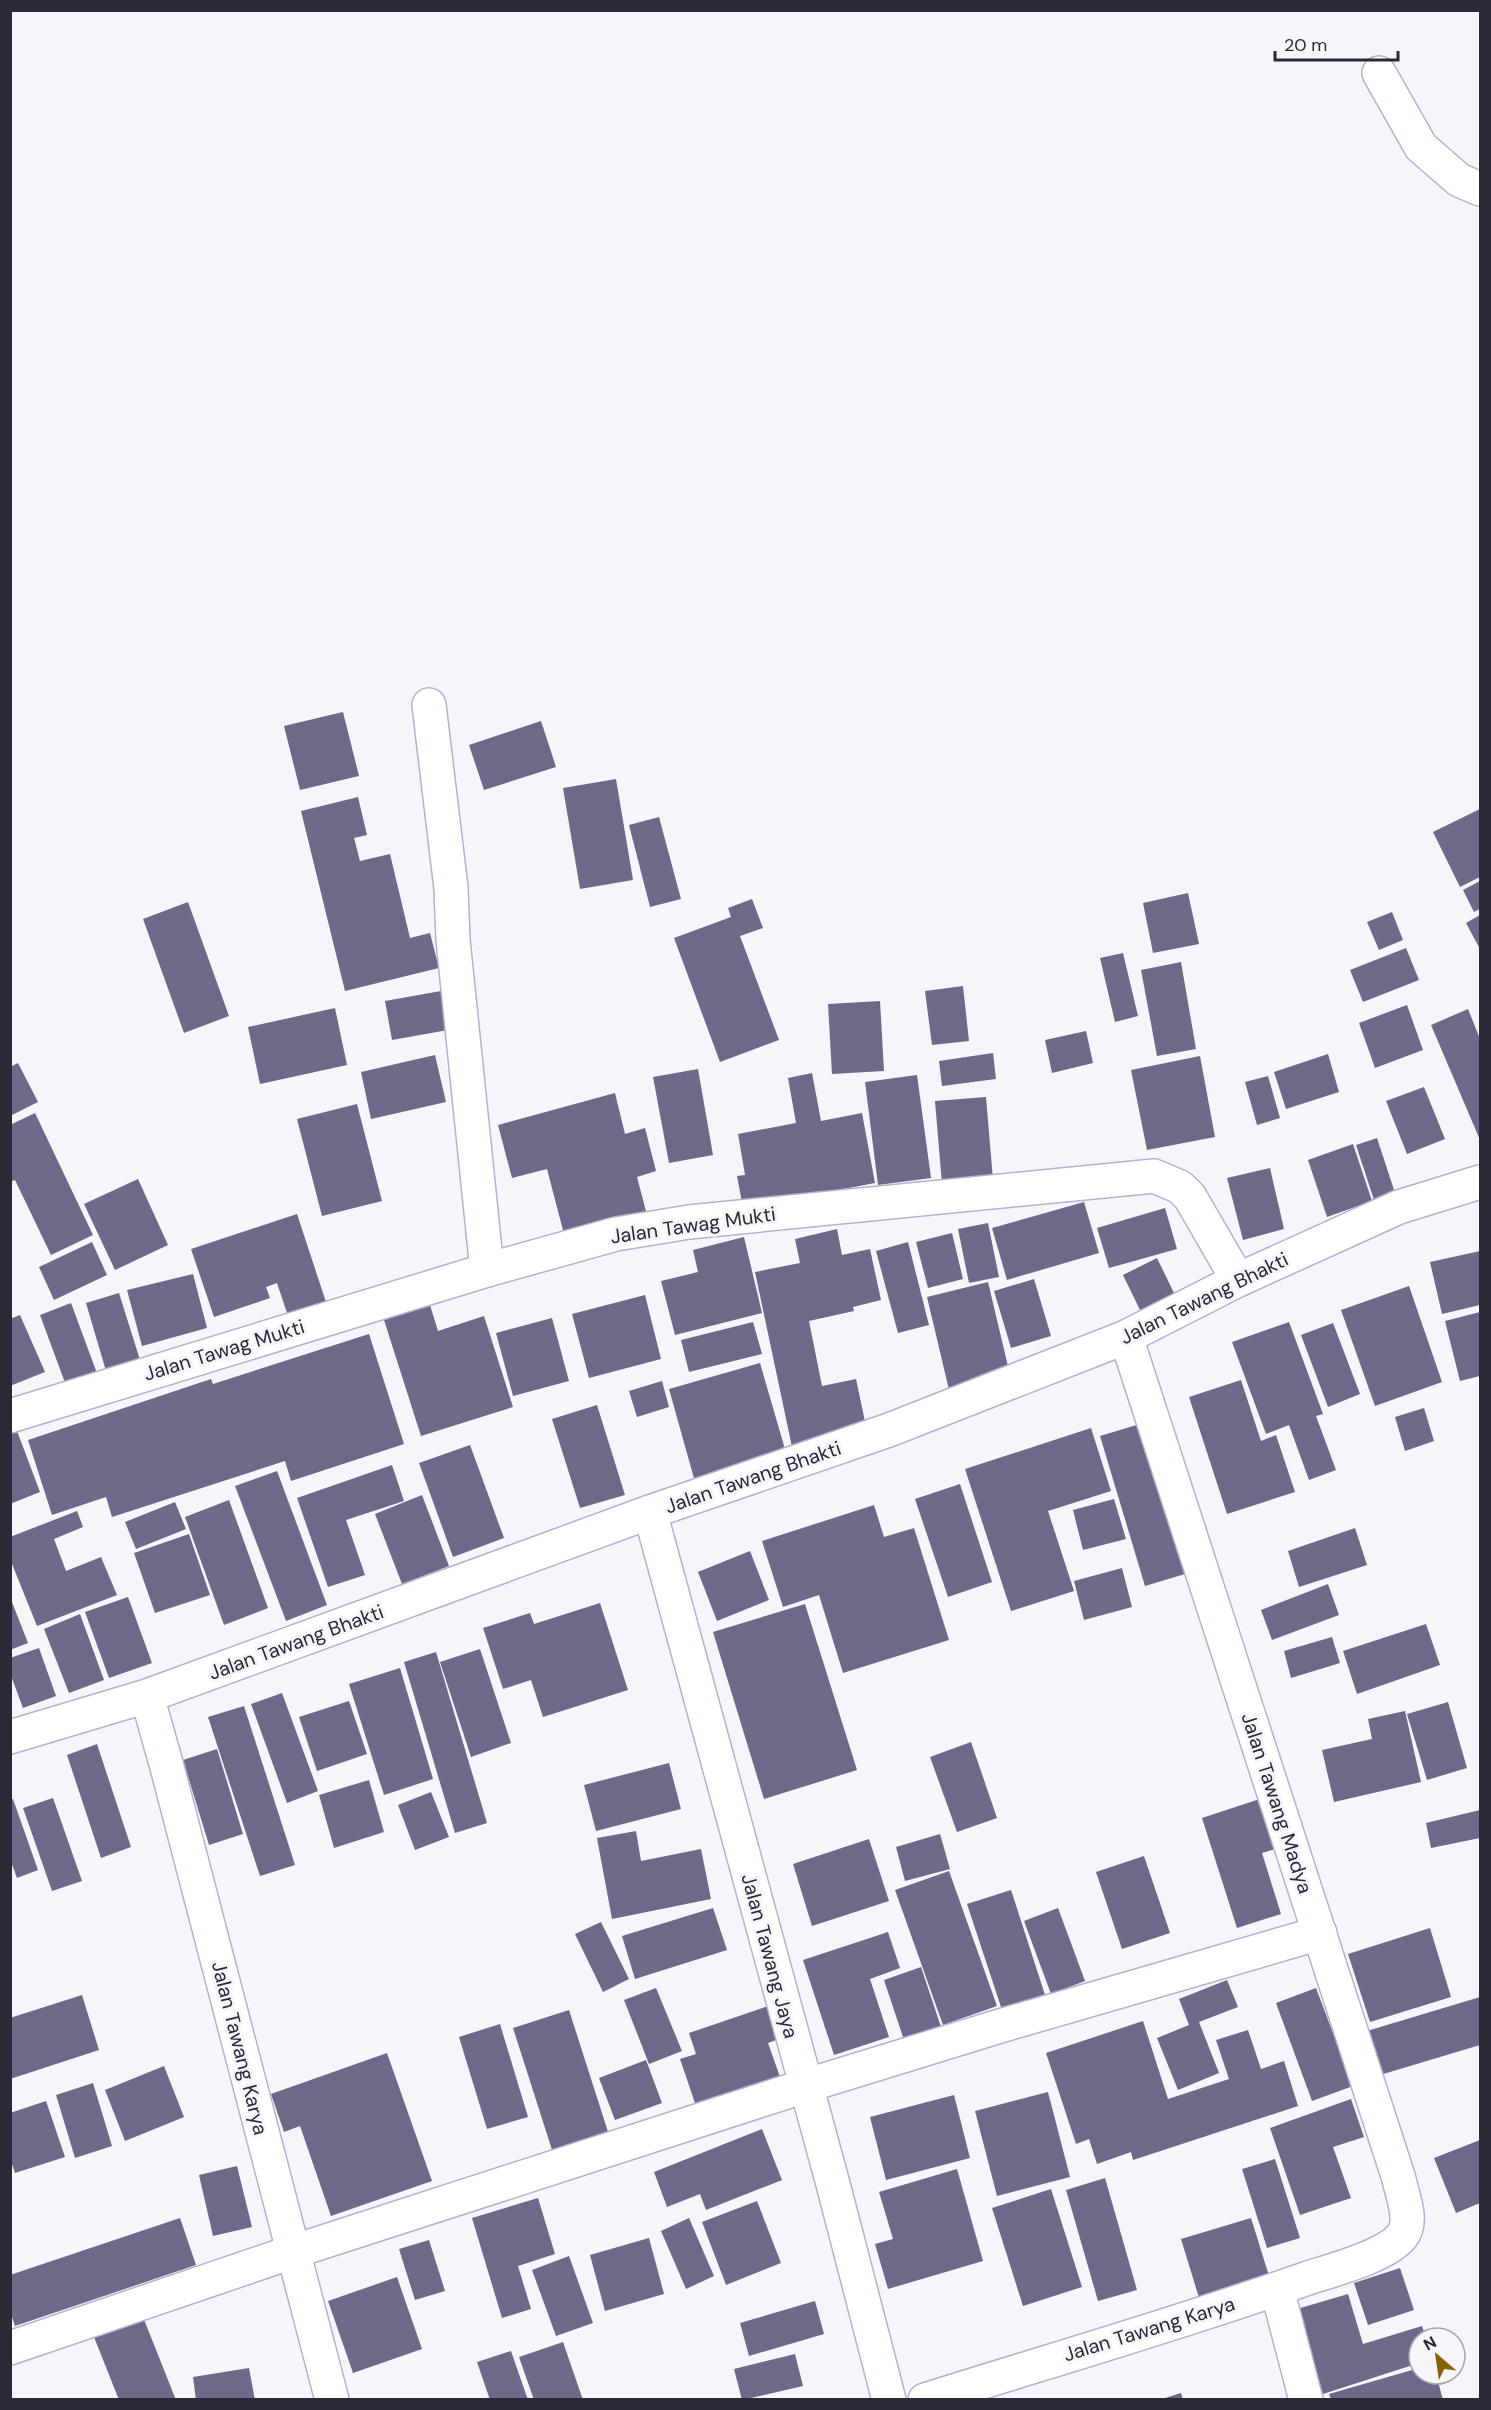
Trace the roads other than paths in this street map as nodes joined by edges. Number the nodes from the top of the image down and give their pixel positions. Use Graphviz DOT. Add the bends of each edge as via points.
graph roads {
  1 [pos="1379,73"];
  2 [pos="1480,189"];
  3 [pos="429,705"];
  4 [pos="1480,1182"];
  5 [pos="487,1270"];
  6 [pos="1238,1280"];
  7 [pos="1126,1337"];
  8 [pos="10,1416"];
  9 [pos="650,1512"];
  10 [pos="147,1696"];
  11 [pos="10,1737"];
  12 [pos="1320,1933"];
  13 [pos="805,2086"];
  14 [pos="292,2252"];
  15 [pos="1373,2256"];
  16 [pos="1277,2289"];
  17 [pos="10,2348"];
  18 [pos="332,2400"];
  19 [pos="889,2400"];
  20 [pos="925,2400"];
  21 [pos="1306,2400"];
  1 -- 2 [label="street" via="1421,147 1459,180"];
  3 -- 5 [label="street" via="451,888"];
  4 -- 6 [label="street, Jalan Tawang Bhakti" via="1399,1207"];
  5 -- 6 [label="street, Jalan Tawag Mukti" via="616,1234 689,1222 1154,1176 1180,1187 1190,1197"];
  5 -- 8 [label="street, Jalan Tawag Mukti"];
  6 -- 7 [label="street, Jalan Tawang Bhakti"];
  7 -- 9 [label="street, Jalan Tawang Bhakti" via="889,1430"];
  7 -- 12 [label="street, Jalan Tawang Madya"];
  9 -- 10 [label="street, Jalan Tawang Bhakti"];
  9 -- 13 [label="street, Jalan Tawang Jaya"];
  10 -- 11 [label="street, Jalan Tawang Bhakti"];
  10 -- 14 [label="street, Jalan Tawang Karya"];
  12 -- 13 [label="street"];
  12 -- 15 [label="street, Jalan Tawang Madya" via="1399,2179 1408,2220 1401,2237"];
  13 -- 14 [label="street"];
  13 -- 19 [label="street, Jalan Tawang Jaya"];
  14 -- 17 [label="street"];
  14 -- 18 [label="street, Jalan Tawang Karya"];
  15 -- 16 [label="street, Jalan Tawang Karya"];
  16 -- 20 [label="street, Jalan Tawang Karya"];
  16 -- 21 [label="street"];
}
